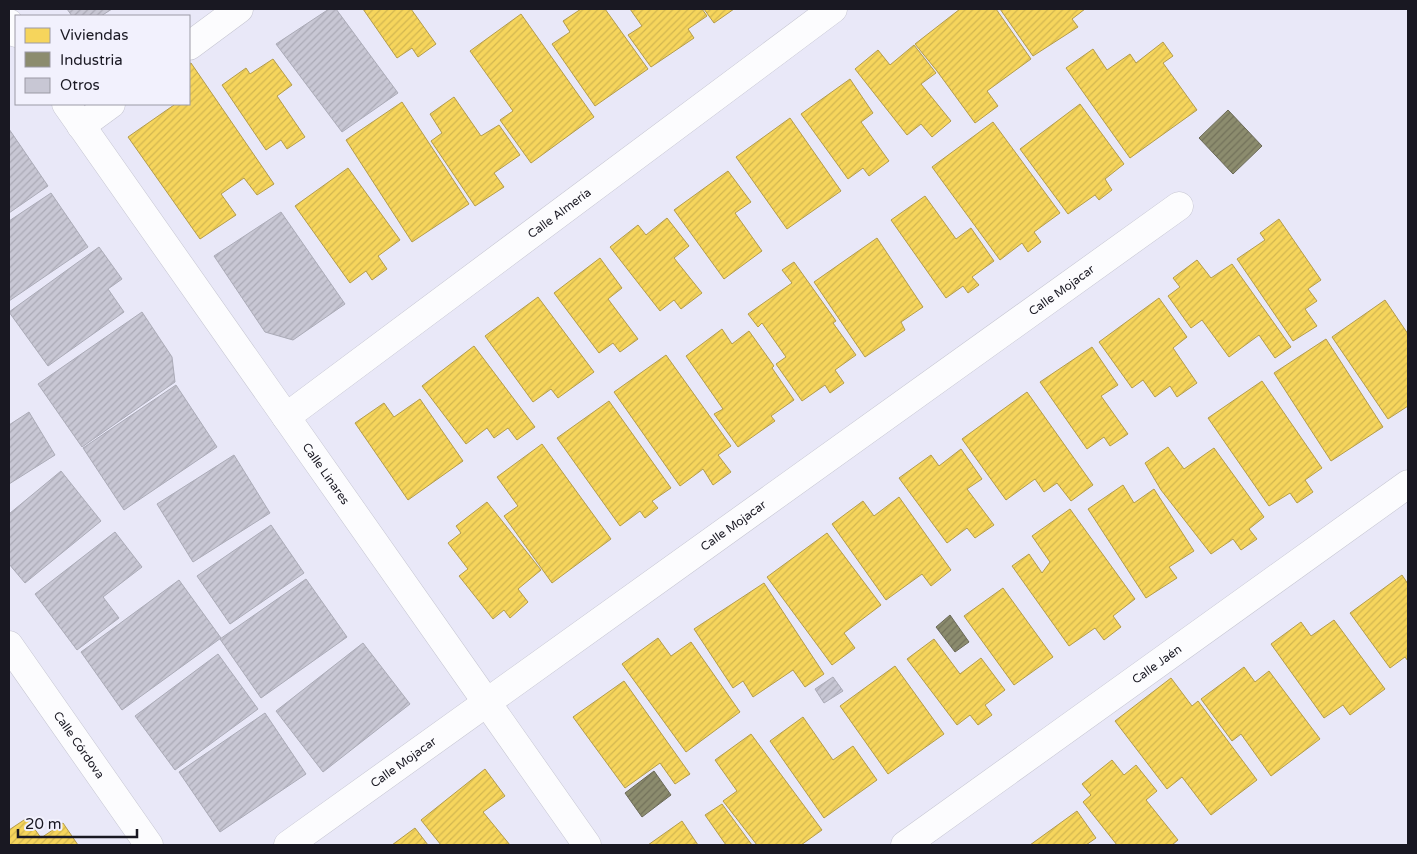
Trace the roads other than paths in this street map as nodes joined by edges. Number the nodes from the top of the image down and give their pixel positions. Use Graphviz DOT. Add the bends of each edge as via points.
graph roads {
  1 [pos="239,9"];
  2 [pos="834,9"];
  3 [pos="190,45"];
  4 [pos="67,105"];
  5 [pos="110,105"];
  6 [pos="81,126"];
  7 [pos="1179,206"];
  8 [pos="286,417"];
  9 [pos="1408,484"];
  10 [pos="9,645"];
  11 [pos="487,703"];
  12 [pos="149,845"];
  13 [pos="288,845"];
  14 [pos="586,845"];
  15 [pos="905,845"];
  1 -- 3 [label="street"];
  2 -- 8 [label="street, Calle Almería"];
  4 -- 6 [label="street, Calle Linares"];
  5 -- 6 [label="street"];
  6 -- 8 [label="street, Calle Linares"];
  7 -- 11 [label="street, Calle Mojacar"];
  8 -- 11 [label="street, Calle Linares"];
  9 -- 15 [label="street, Calle Jaén"];
  10 -- 12 [label="street, Calle Córdova"];
  11 -- 13 [label="street, Calle Mojacar"];
  11 -- 14 [label="street, Calle Linares"];
}
